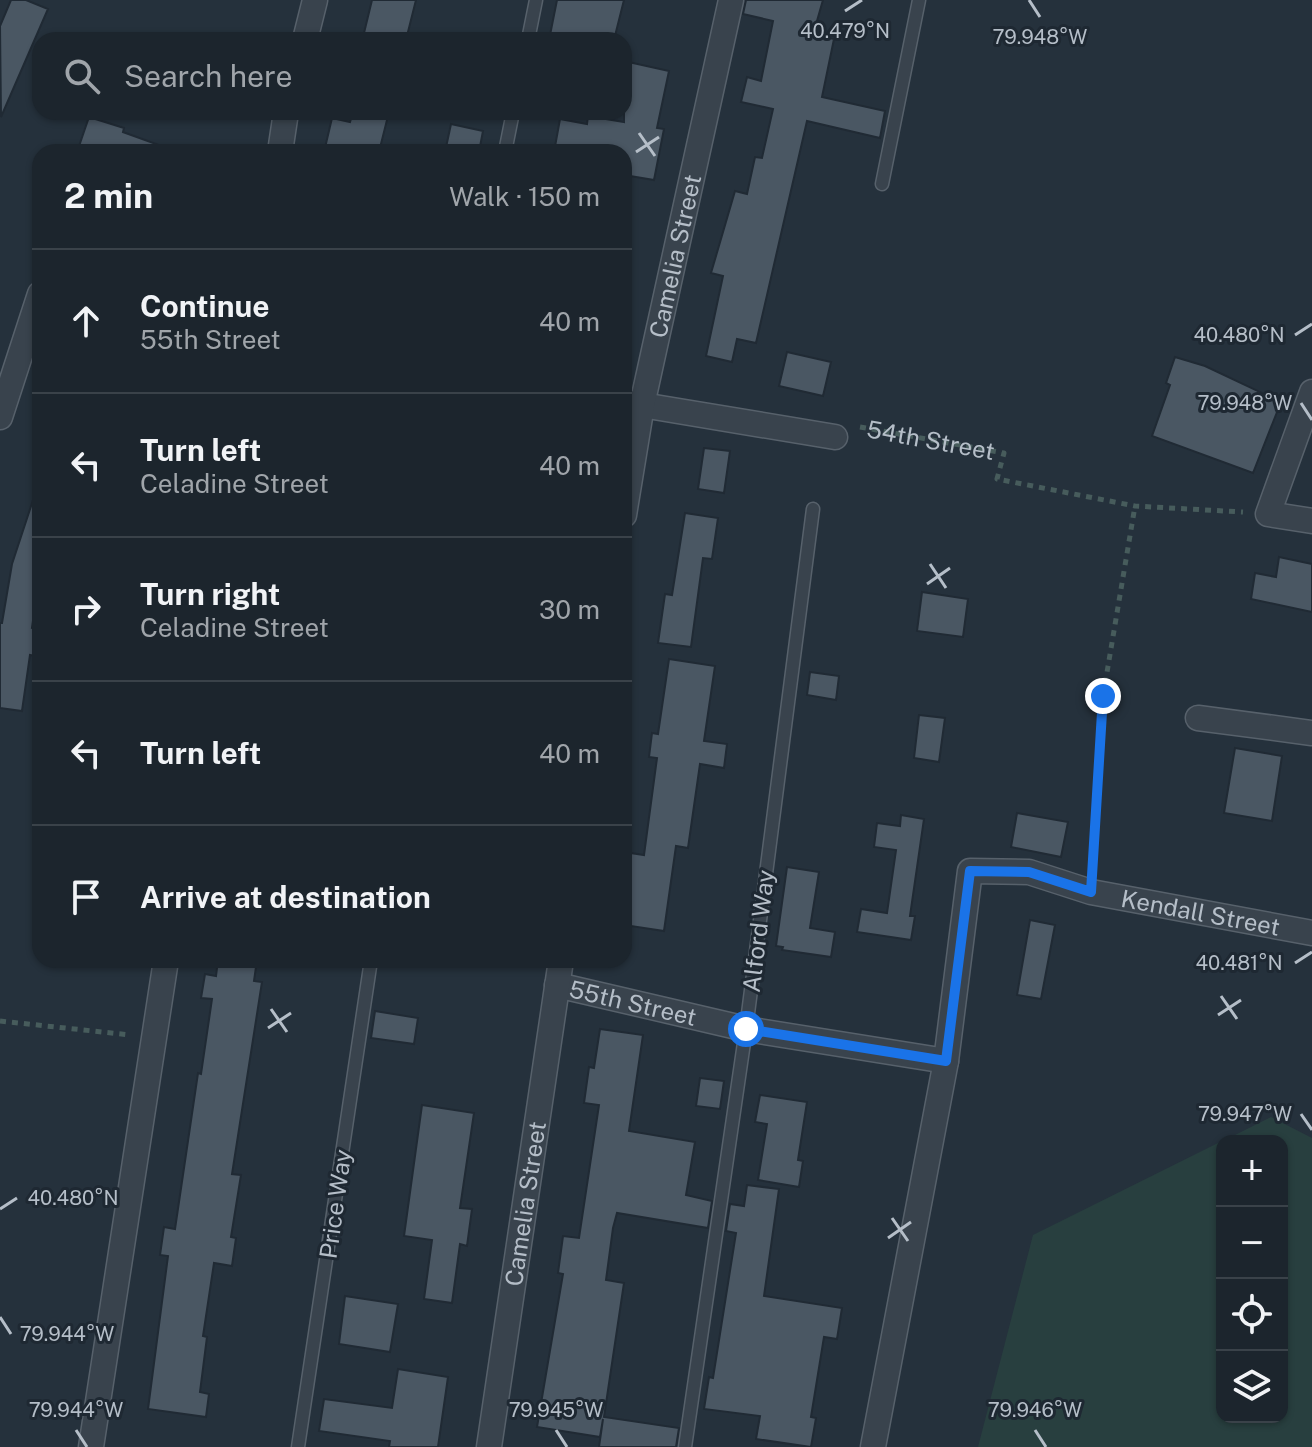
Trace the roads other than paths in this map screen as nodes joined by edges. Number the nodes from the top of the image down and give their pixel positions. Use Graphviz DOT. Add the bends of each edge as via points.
graph roads {
  1 [pos="315,0"];
  2 [pos="536,0"];
  3 [pos="731,0"];
  4 [pos="919,0"];
  5 [pos="307,32"];
  6 [pos="530,32"];
  7 [pos="285,120"];
  8 [pos="511,120"];
  9 [pos="281,144"];
  10 [pos="507,144"];
  11 [pos="882,184"];
  12 [pos="32,319"];
  13 [pos="1312,392"];
  14 [pos="633,404"];
  15 [pos="0,417"];
  16 [pos="835,437"];
  17 [pos="813,509"];
  18 [pos="1312,521"];
  19 [pos="1198,718"];
  20 [pos="1312,733"];
  21 [pos="1312,933"];
  22 [pos="165,968"];
  23 [pos="370,968"];
  24 [pos="560,968"];
  25 [pos="557,985"];
  26 [pos="746,1029"];
  27 [pos="946,1061"];
  28 [pos="91,1447"];
  29 [pos="298,1447"];
  30 [pos="489,1447"];
  31 [pos="685,1447"];
  32 [pos="873,1447"];
  1 -- 5 [label="street"];
  2 -- 6 [label="lane"];
  3 -- 14 [label="street, Camelia Street"];
  4 -- 11 [label="lane"];
  7 -- 9 [label="street"];
  8 -- 10 [label="lane"];
  12 -- 15 [label="street"];
  13 -- 18 [label="street" via="1268,514"];
  14 -- 16 [label="street, 54th Street"];
  17 -- 26 [label="lane, Alford Way"];
  19 -- 20 [label="street"];
  21 -- 27 [label="street, Kendall Street" via="1091,892 1029,872 970,871"];
  22 -- 28 [label="street"];
  23 -- 29 [label="lane, Price Way"];
  24 -- 25 [label="street, Camelia Street"];
  25 -- 26 [label="street, 55th Street"];
  25 -- 30 [label="street, Camelia Street"];
  26 -- 27 [label="street, 55th Street"];
  26 -- 31 [label="lane, Alford Way"];
  27 -- 32 [label="street"];
}
